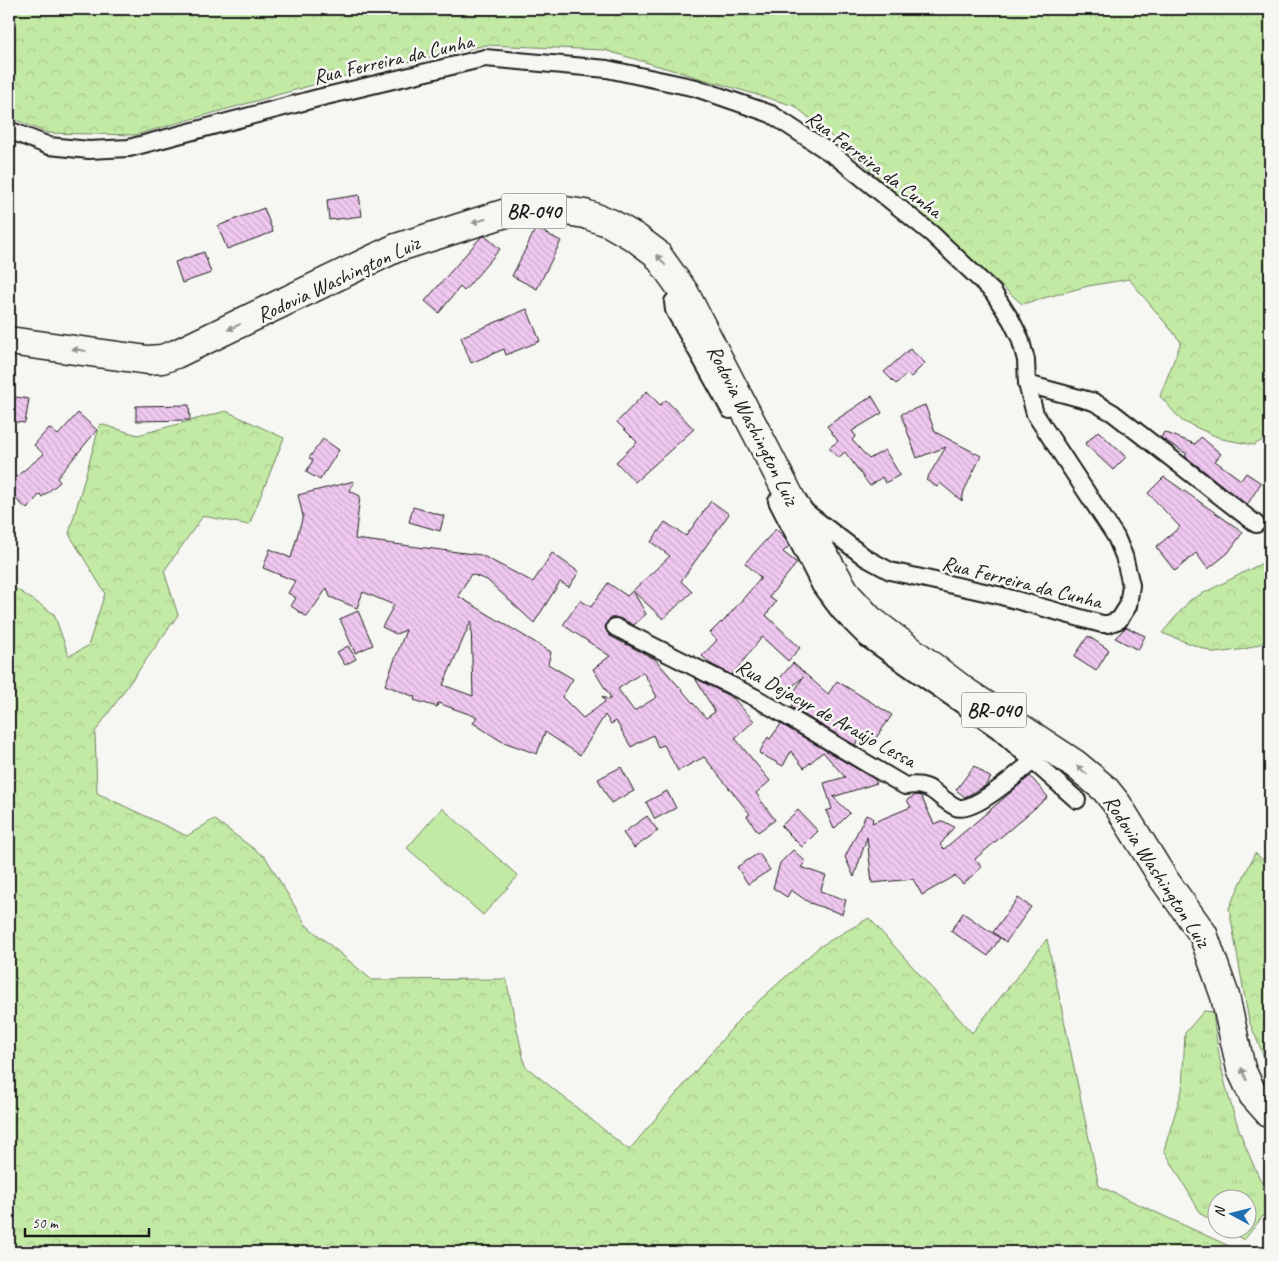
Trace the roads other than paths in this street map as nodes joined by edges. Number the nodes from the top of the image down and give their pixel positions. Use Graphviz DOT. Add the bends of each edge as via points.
graph roads {
  1 [pos="9,130"];
  2 [pos="9,341"];
  3 [pos="1027,384"];
  4 [pos="734,404"];
  5 [pos="792,502"];
  6 [pos="1256,524"];
  7 [pos="615,628"];
  8 [pos="1002,724"];
  9 [pos="1034,760"];
  10 [pos="1077,800"];
  11 [pos="1270,1114"];
  1 -- 3 [label="street, Rua Ferreira da Cunha" via="49,146 90,150 129,148 485,58 608,69 696,88 772,114 838,158 932,234 993,292 1011,320 1026,360"];
  4 -- 2 [label="highway, Rodovia Washington Luiz / BR-040, one-way" via="696,333 684,292 656,253 610,223 585,214 559,210 490,218 396,248 162,359 148,360"];
  3 -- 5 [label="street, Rua Ferreira da Cunha" via="1035,414 1116,537 1124,556 1130,596 1124,615 1114,623 1102,624 998,595 890,571 866,558"];
  3 -- 6 [label="street" via="1094,402 1113,413"];
  4 -- 5 [label="highway, Rodovia Washington Luiz / BR-040"];
  4 -- 8 [label="street" via="821,587 840,612 866,638"];
  5 -- 8 [label="highway, Rodovia Washington Luiz / BR-040" via="830,570 868,619 967,693"];
  7 -- 9 [label="street, Rua Dejacyr de Araújo Lessa" via="756,698 905,786 919,784 933,789 956,807 969,808"];
  8 -- 9 [label="street"];
  11 -- 8 [label="highway, Rodovia Washington Luiz / BR-040, one-way" via="1253,1095 1241,1069 1225,996 1203,934 1117,804 1105,789 1075,764"];
  9 -- 10 [label="street"];
}
